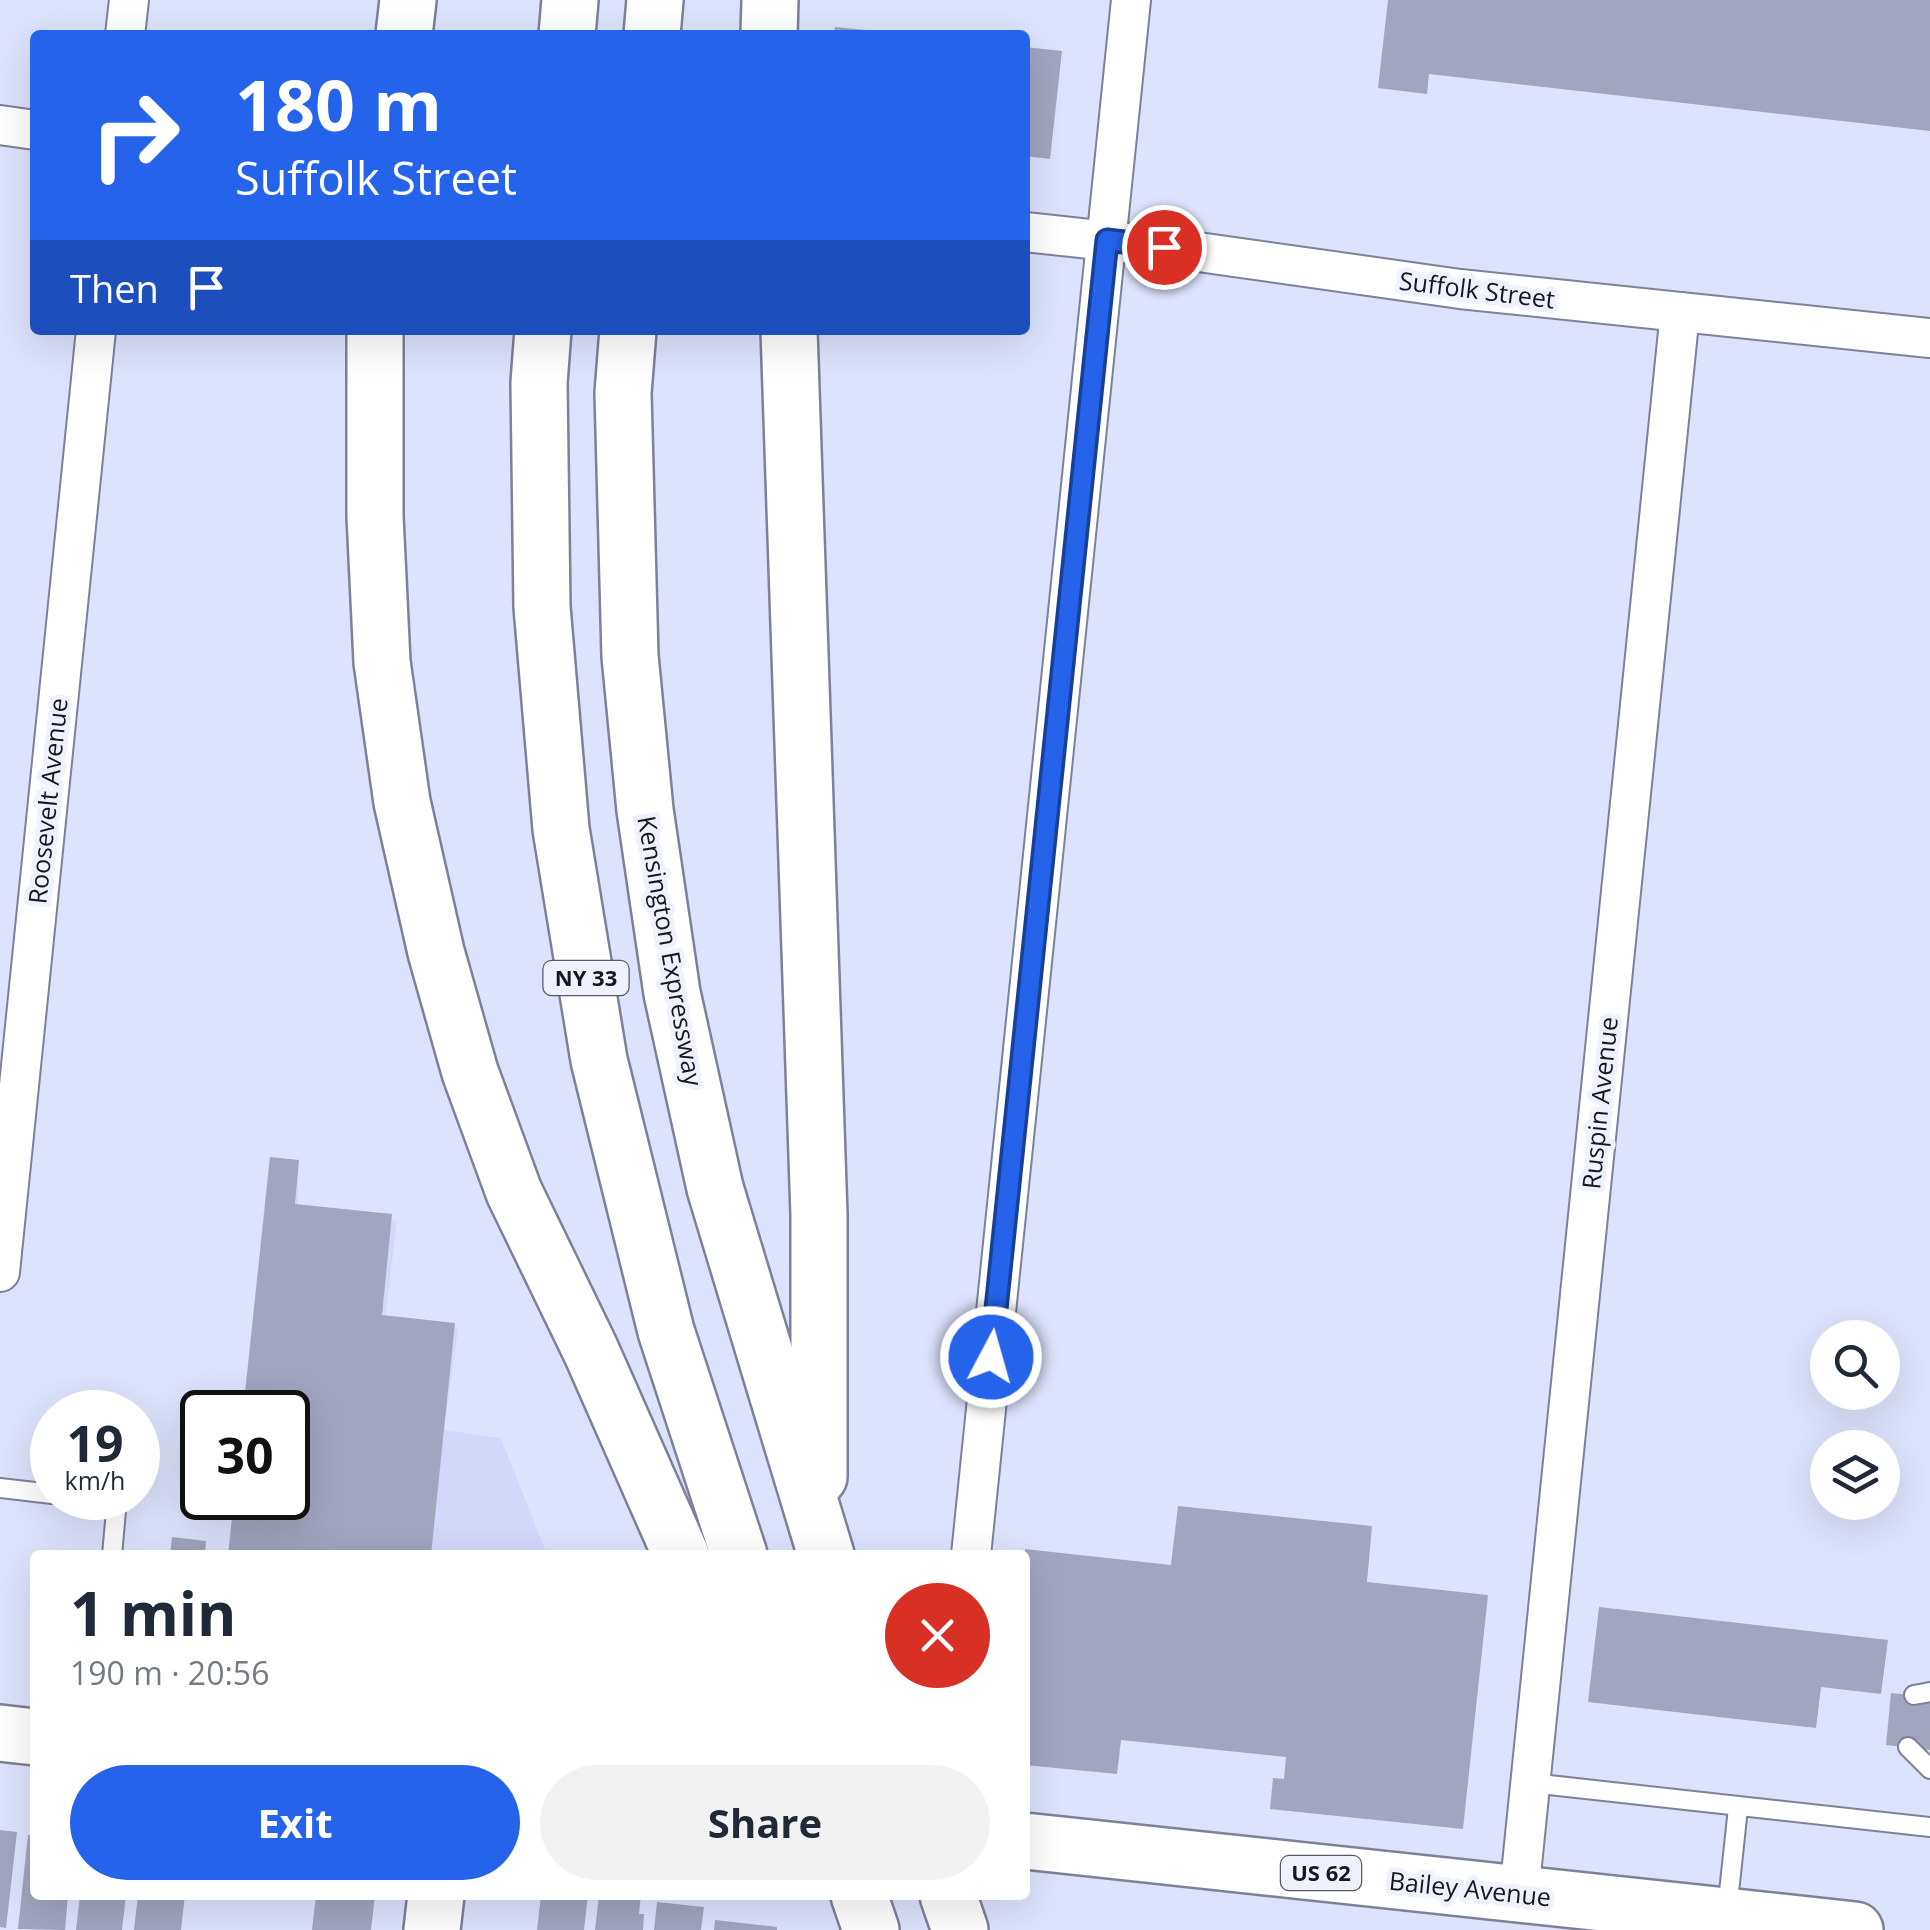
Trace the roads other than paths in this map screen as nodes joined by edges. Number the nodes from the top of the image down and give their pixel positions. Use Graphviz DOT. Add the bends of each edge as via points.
graph roads {
  1 [pos="129,0"];
  2 [pos="408,0"];
  3 [pos="770,0"];
  4 [pos="1131,0"];
  5 [pos="126,30"];
  6 [pos="405,30"];
  7 [pos="769,30"];
  8 [pos="0,125"];
  9 [pos="30,129"];
  10 [pos="1030,232"];
  11 [pos="1107,240"];
  12 [pos="1680,312"];
  13 [pos="95,335"];
  14 [pos="376,335"];
  15 [pos="628,335"];
  16 [pos="789,335"];
  17 [pos="1930,338"];
  18 [pos="541,356"];
  19 [pos="0,1272"];
  20 [pos="0,1488"];
  21 [pos="30,1491"];
  22 [pos="115,1520"];
  23 [pos="823,1545"];
  24 [pos="112,1550"];
  25 [pos="679,1550"];
  26 [pos="737,1550"];
  27 [pos="972,1550"];
  28 [pos="0,1733"];
  29 [pos="30,1736"];
  30 [pos="1908,1747"];
  31 [pos="1930,1769"];
  32 [pos="1531,1783"];
  33 [pos="1738,1808"];
  34 [pos="1930,1827"];
  35 [pos="1030,1842"];
  36 [pos="1519,1894"];
  37 [pos="435,1900"];
  38 [pos="860,1900"];
  39 [pos="950,1900"];
  40 [pos="1726,1916"];
  41 [pos="1615,1917"];
  42 [pos="432,1930"];
  43 [pos="871,1930"];
  44 [pos="960,1930"];
  45 [pos="1856,1930"];
  1 -- 5 [label="street"];
  2 -- 6 [label="main road"];
  3 -- 7 [label="main road"];
  4 -- 11 [label="street"];
  8 -- 9 [label="street"];
  10 -- 11 [label="street, Suffolk Street"];
  11 -- 12 [label="street, Suffolk Street"];
  11 -- 27 [label="street"];
  12 -- 17 [label="street, Suffolk Street"];
  12 -- 32 [label="street, Ruspin Avenue"];
  13 -- 19 [label="street, Roosevelt Avenue"];
  14 -- 25 [label="main road" via="382,662 402,802 436,952 514,1192"];
  15 -- 23 [label="main road, Kensington Expressway" via="623,392 630,656 672,993 715,1188"];
  16 -- 23 [label="main road" via="819,1215"];
  18 -- 26 [label="main road, NY 33" via="542,607 559,811 599,1060 666,1331"];
  20 -- 21 [label="lane"];
  22 -- 24 [label="lane"];
  28 -- 29 [label="main road"];
  30 -- 31 [label="lane"];
  32 -- 33 [label="lane"];
  32 -- 36 [label="street, Ruspin Avenue"];
  33 -- 34 [label="lane"];
  33 -- 40 [label="lane"];
  35 -- 36 [label="main road, Bailey Avenue / US 62"];
  36 -- 41 [label="main road, Bailey Avenue / US 62"];
  37 -- 42 [label="main road"];
  38 -- 43 [label="main road"];
  39 -- 44 [label="main road"];
  40 -- 41 [label="main road, Bailey Avenue / US 62"];
  40 -- 45 [label="main road, Bailey Avenue / US 62"];
}
